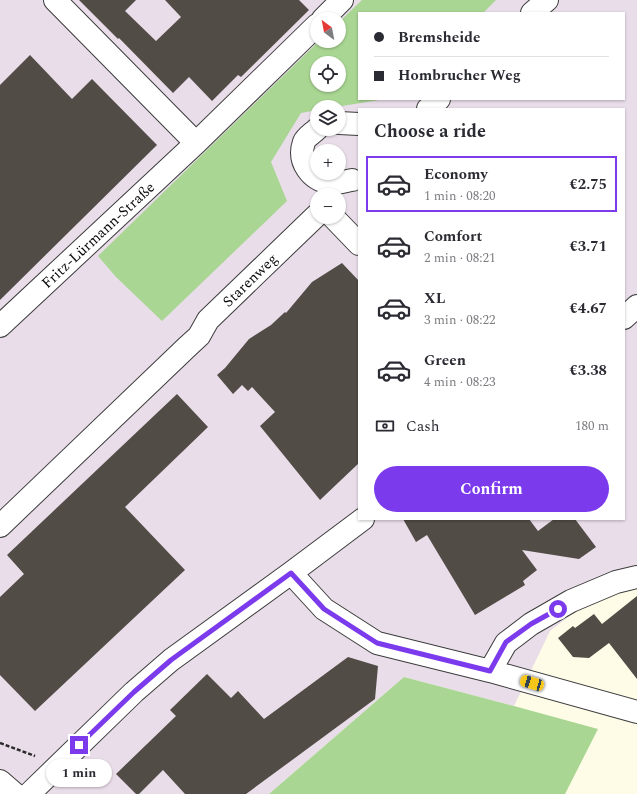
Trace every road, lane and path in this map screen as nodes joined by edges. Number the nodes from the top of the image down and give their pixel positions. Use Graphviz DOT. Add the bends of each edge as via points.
graph roads {
  1 [pos="55,0"];
  2 [pos="342,0"];
  3 [pos="547,0"];
  4 [pos="330,12"];
  5 [pos="533,12"];
  6 [pos="310,31"];
  7 [pos="438,100"];
  8 [pos="429,108"];
  9 [pos="346,123"];
  10 [pos="358,124"];
  11 [pos="310,135"];
  12 [pos="196,143"];
  13 [pos="350,183"];
  14 [pos="310,222"];
  15 [pos="339,224"];
  16 [pos="358,243"];
  17 [pos="637,306"];
  18 [pos="625,317"];
  19 [pos="0,326"];
  20 [pos="362,520"];
  21 [pos="0,526"];
  22 [pos="291,573"];
  23 [pos="637,577"];
  24 [pos="490,671"];
  25 [pos="637,712"];
  26 [pos="0,743"];
  27 [pos="58,766"];
  28 [pos="0,781"];
  29 [pos="15,794"];
  30 [pos="29,794"];
  1 -- 12 [label="street"];
  2 -- 4 [label="street"];
  3 -- 5 [label="street"];
  6 -- 12 [label="street, Fritz-Lürmann-Straße"];
  7 -- 8 [label="street"];
  9 -- 10 [label="street"];
  11 -- 13 [label="street" via="304,140 301,156 315,178 332,184"];
  12 -- 19 [label="street, Fritz-Lürmann-Straße"];
  14 -- 21 [label="street, Starenweg" via="208,320 199,336 188,347"];
  15 -- 16 [label="street"];
  17 -- 18 [label="street"];
  20 -- 22 [label="street"];
  22 -- 24 [label="street" via="324,609 377,643"];
  22 -- 27 [label="street" via="171,660"];
  23 -- 24 [label="street" via="616,582 571,601 531,624 506,642"];
  24 -- 25 [label="street"];
  26 -- 27 [label="path"];
  27 -- 30 [label="street"];
  28 -- 29 [label="street"];
}
